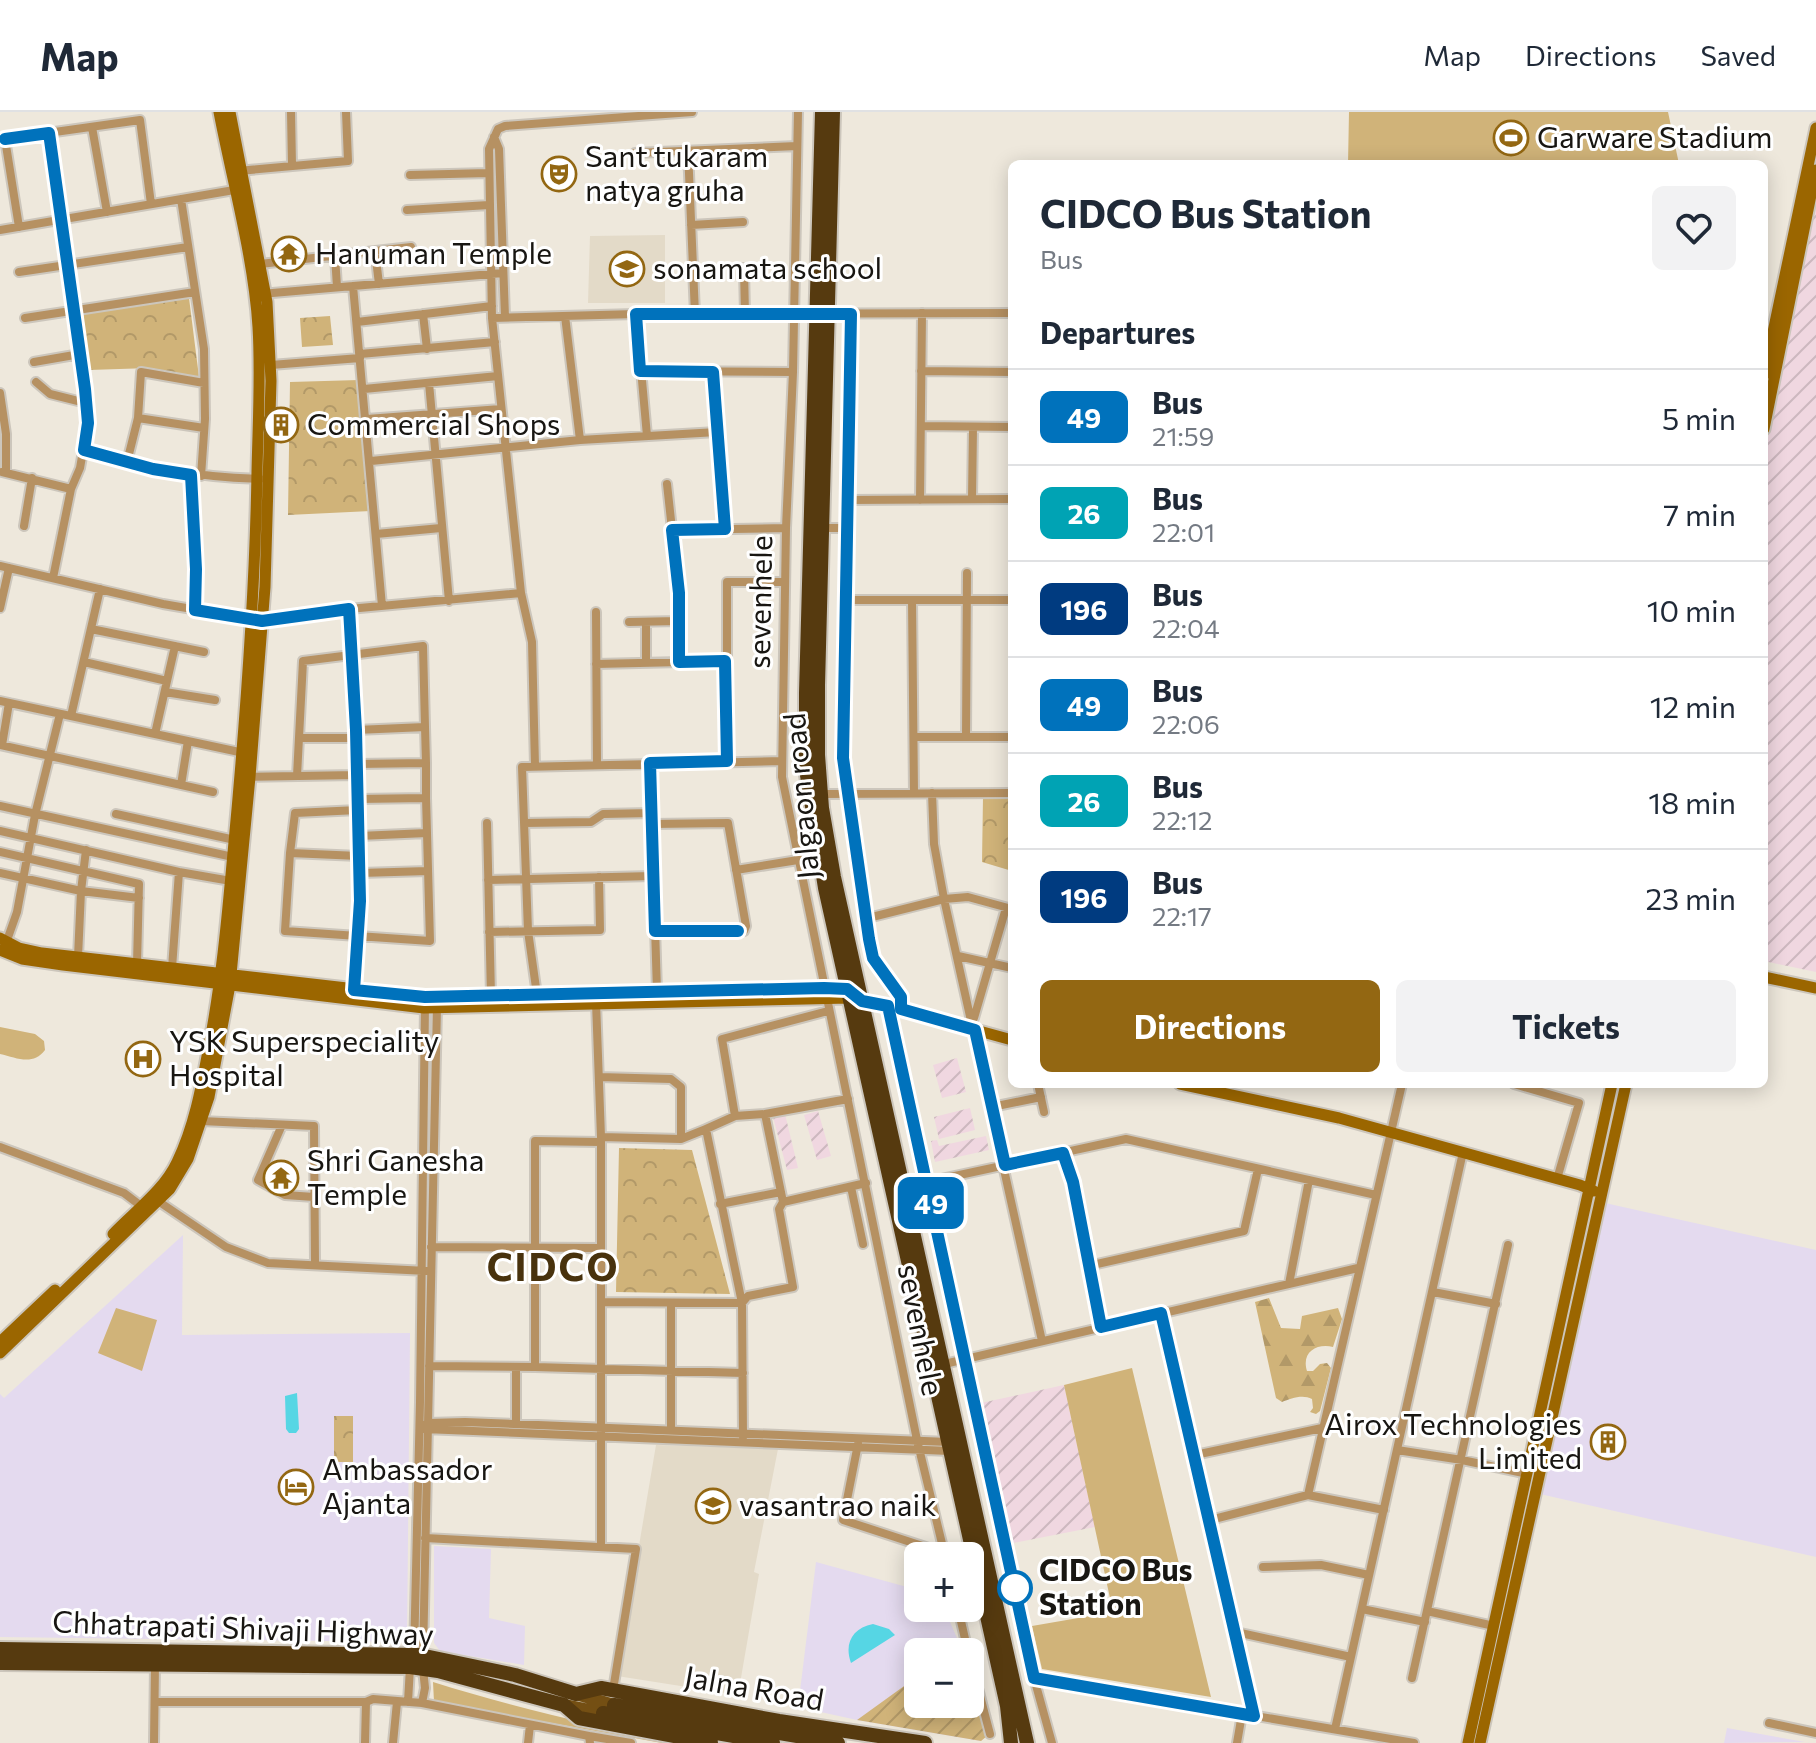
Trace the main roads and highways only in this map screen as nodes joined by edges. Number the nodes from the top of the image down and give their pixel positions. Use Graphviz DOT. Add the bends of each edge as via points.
graph roads {
  1 [pos="822,112"];
  2 [pos="833,112"];
  3 [pos="823,314"];
  4 [pos="853,996"];
  5 [pos="937,1366"];
  6 [pos="0,1649"];
  7 [pos="155,1658"];
  8 [pos="0,1663"];
  9 [pos="570,1700"];
  10 [pos="610,1703"];
  11 [pos="711,1743"];
  12 [pos="773,1743"];
  13 [pos="838,1743"];
  14 [pos="925,1743"];
  15 [pos="1011,1743"];
  16 [pos="1027,1743"];
  1 -- 3 [label="highway, Jalgaon road"];
  2 -- 3 [label="highway, Jalgaon road"];
  3 -- 4 [label="highway, Jalgaon road" via="818,755"];
  3 -- 4 [label="highway, Jalgaon road" via="806,769 825,888"];
  4 -- 5 [label="highway, Jalgaon road"];
  5 -- 15 [label="highway, Jalgaon road"];
  5 -- 16 [label="highway, Jalgaon road"];
  6 -- 7 [label="highway, Chhatrapati Shivaji Highway"];
  7 -- 8 [label="highway, Chhatrapati Shivaji Highway"];
  7 -- 9 [label="highway, Chhatrapati Shivaji Highway" via="418,1662 515,1675"];
  9 -- 10 [label="main road"];
  9 -- 10 [label="highway, Jalna Road" via="601,1688"];
  9 -- 11 [label="highway, Chhatrapati Shivaji Highway" via="579,1718"];
  10 -- 12 [label="highway"];
  10 -- 13 [label="highway"];
  10 -- 14 [label="highway, Jalna Road"];
}
